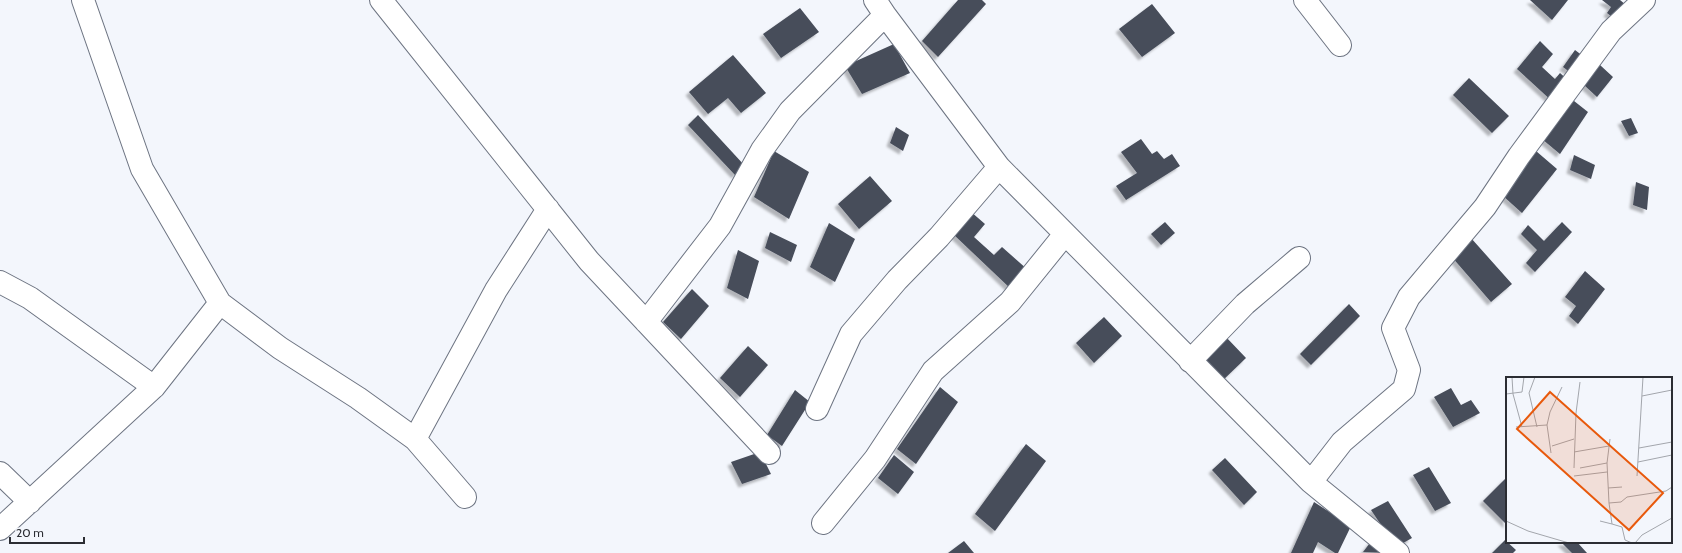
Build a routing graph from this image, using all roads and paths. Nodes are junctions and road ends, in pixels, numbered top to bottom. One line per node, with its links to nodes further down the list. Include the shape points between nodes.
1 (83, 0): 12 (street, via 142,169)
2 (381, 0): 8 (street)
3 (1304, 0): 6 (street)
4 (1644, 0): 20 (street, via 1611,31 1518,156 1485,207 1409,297 1393,328 1409,370 1404,389 1342,442)
5 (880, 8): 7 (street); 13 (street, via 790,111 762,150 720,226)
6 (1340, 45)
7 (999, 167): 9 (street); 16 (street, via 851,334)
8 (548, 209): 13 (street, via 589,261); 17 (street, via 496,290)
9 (1065, 234): 14 (street); 23 (street, via 1010,302 933,371 875,459)
10 (1299, 258): 14 (street, via 1245,304)
11 (0, 282): 15 (street, via 30,298)
12 (220, 303): 15 (street); 17 (street, via 280,348 358,398)
13 (646, 322): 18 (street)
14 (1190, 361): 20 (street)
15 (154, 387): 22 (street)
16 (817, 409)
17 (415, 439): 21 (street)
18 (769, 453)
19 (0, 474): 22 (street)
20 (1311, 482): 25 (street)
21 (465, 497)
22 (30, 502): 24 (street)
23 (823, 523)
24 (0, 529)
25 (1398, 553)

